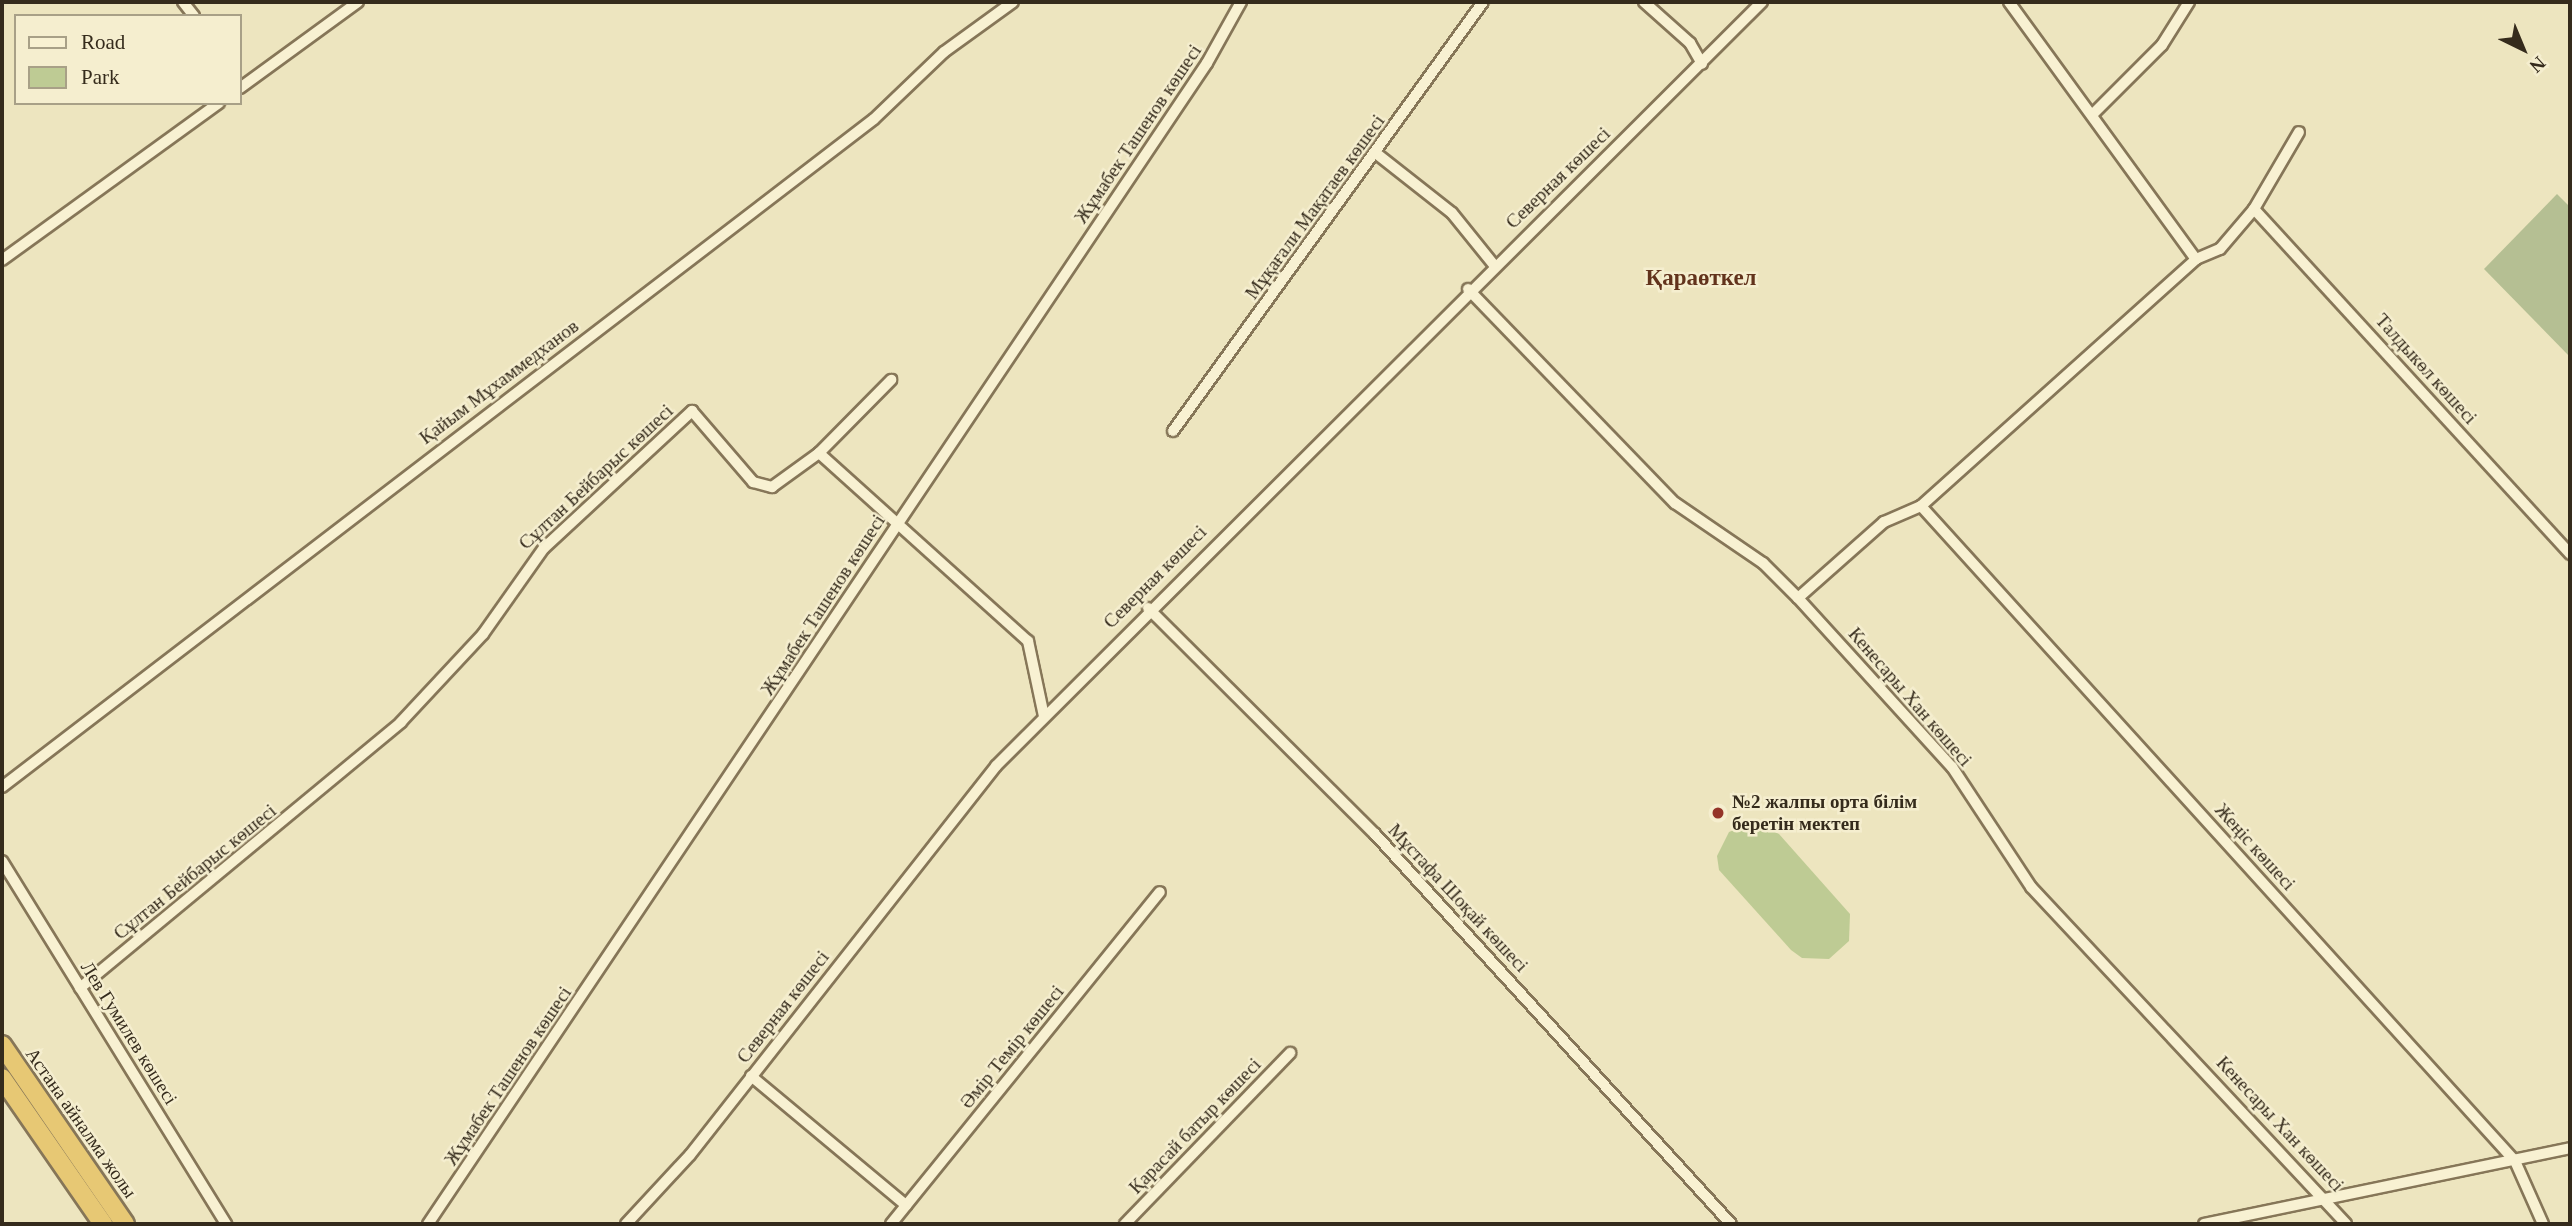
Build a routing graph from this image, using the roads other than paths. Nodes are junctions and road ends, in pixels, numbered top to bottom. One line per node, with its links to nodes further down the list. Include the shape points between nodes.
1 (358, 2): 10 (street)
2 (1013, 2): 29 (street, Қайым Мұхаммедханов, via 944,52 874,120)
3 (1241, 2): 24 (street, Жұмабек Ташенов көшесі, via 1192,86)
4 (1483, 2): 14 (street, Мұқағали Мақатаев көшесі)
5 (1644, 2): 9 (street, via 1690,43)
6 (1762, 2): 9 (street, Северная көшесі)
7 (2009, 2): 12 (street)
8 (2189, 2): 12 (street, via 2162,45)
9 (1702, 64): 18 (street, Северная көшесі)
10 (242, 82)
11 (216, 105): 17 (street)
12 (2094, 113): 16 (street)
13 (2299, 132): 15 (street)
14 (1377, 154): 18 (street, via 1443,205); 21 (street, Мұқағали Мақатаев көшесі)
15 (2254, 209): 16 (street, via 2220,249); 25 (street, Талдыкөл көшесі)
16 (2196, 259): 23 (street)
17 (2, 260)
18 (1494, 265): 19 (street, Северная көшесі)
19 (1468, 289): 26 (street, Кенесары Хан көшесі, via 1675,503 1763,564); 27 (street, Северная көшесі)
20 (891, 380): 22 (street)
21 (1173, 431)
22 (818, 453): 24 (street); 32 (street, Сұлтан Бейбарыс көшесі, via 789,480 772,487 753,482 692,411 521,572 483,634 401,722)
23 (1921, 506): 26 (street, via 1884,522); 38 (street, Жеңіс көшесі)
24 (895, 526): 28 (street, via 1028,641); 44 (street, Жұмабек Ташенов көшесі)
25 (2570, 554)
26 (1798, 598): 39 (street, Кенесары Хан көшесі, via 1951,767 2031,887)
27 (1148, 608): 28 (street, Северная көшесі); 48 (street, Мұстафа Шоқай көшесі, via 1375,834)
28 (1044, 716): 35 (street, Северная көшесі, via 996,766)
29 (2, 787)
30 (2, 861): 32 (street, Лев Гумилев көшесі)
31 (1160, 892): 40 (street, Әмір Темір көшесі)
32 (80, 988): 43 (street, Лев Гумилев көшесі)
33 (2, 1045): 42 (highway, Астана айналма жолы)
34 (1290, 1053): 47 (street, Қарасай батыр көшесі)
35 (751, 1076): 40 (street); 45 (street, Северная көшесі)
36 (2, 1078): 41 (highway, Астана айналма жолы)
37 (2570, 1148): 38 (street)
38 (2515, 1161): 39 (street); 51 (street, Жеңіс көшесі)
39 (2328, 1198): 49 (street); 50 (street, Кенесары Хан көшесі)
40 (906, 1205): 46 (street, Әмір Темір көшесі)
41 (103, 1224)
42 (125, 1224)
43 (226, 1224)
44 (428, 1224)
45 (626, 1224)
46 (891, 1224)
47 (1125, 1224)
48 (1731, 1224)
49 (2204, 1224)
50 (2346, 1224)
51 (2543, 1224)

